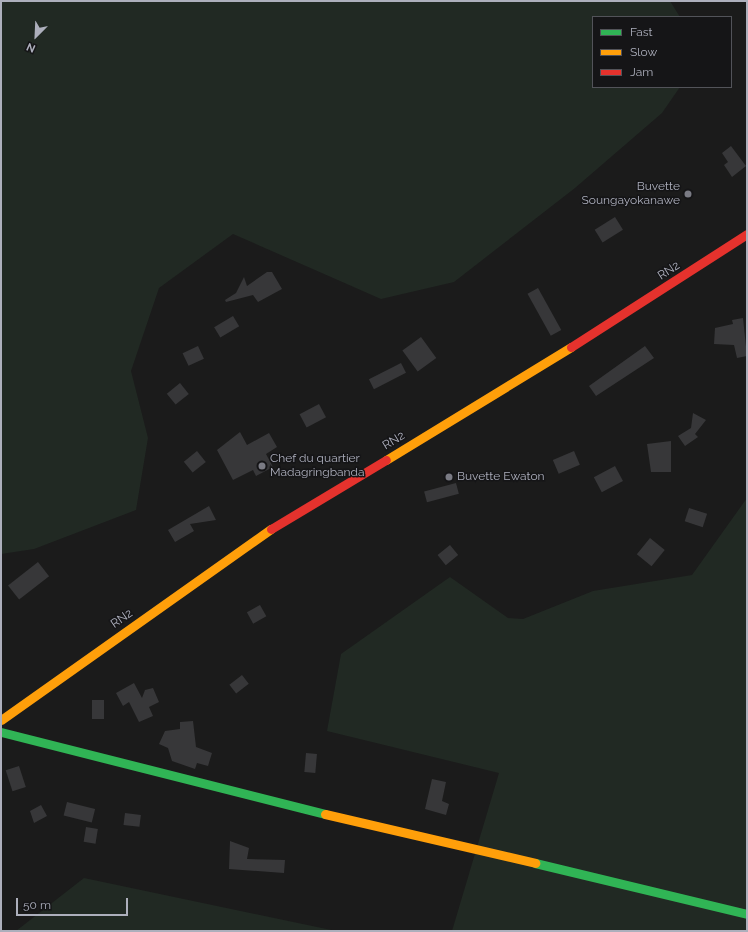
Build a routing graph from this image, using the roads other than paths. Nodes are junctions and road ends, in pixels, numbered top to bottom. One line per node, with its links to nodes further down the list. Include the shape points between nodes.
1 (747, 234): 2 (main road, RN2, via 561,354 258,537)
2 (1, 720)
3 (1, 732): 4 (main road, via 335,817 697,900)
4 (747, 914)

